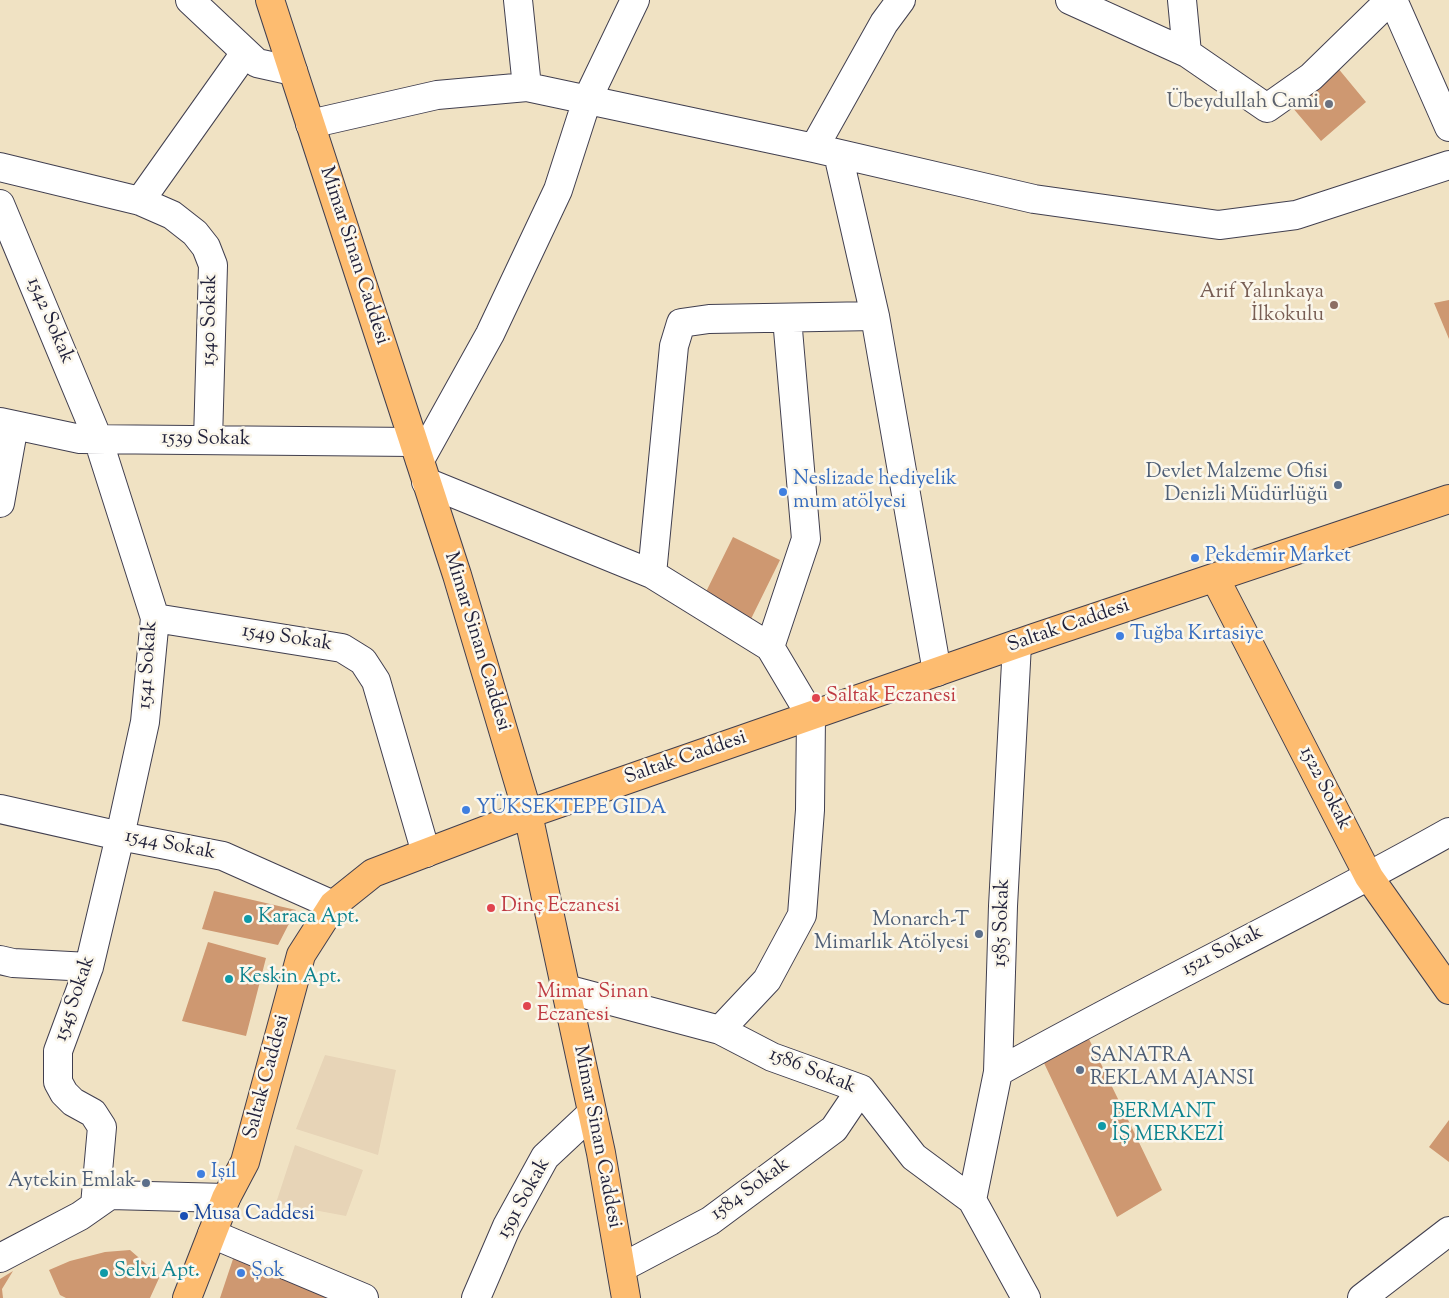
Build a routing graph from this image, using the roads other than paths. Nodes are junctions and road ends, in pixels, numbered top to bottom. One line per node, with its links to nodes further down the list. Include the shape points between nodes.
1 (190, 0): 9 (street)
2 (270, 0): 11 (main road, Mimar Sinan Caddesi)
3 (518, 0): 12 (street)
4 (635, 0): 13 (street)
5 (901, 0): 16 (street, via 884,23)
6 (1070, 0): 10 (street)
7 (1182, 0): 10 (street)
8 (1392, 0): 10 (street, via 1311,77 1266,108); 15 (street)
9 (245, 53): 11 (street, via 257,63); 19 (street)
10 (1187, 53)
11 (293, 71): 14 (main road, Mimar Sinan Caddesi)
12 (527, 87): 13 (street); 14 (street, via 438,96)
13 (586, 100): 16 (street); 26 (street, via 558,190 490,334)
14 (310, 124): 26 (main road, Mimar Sinan Caddesi)
15 (1449, 127)
16 (826, 151): 17 (street, via 1034,199 1219,226 1296,214); 21 (street)
17 (1449, 166)
18 (0, 167): 19 (street, 1540 Sokak)
19 (140, 202): 25 (street, 1540 Sokak, via 172,215 195,233 206,247 213,266)
20 (0, 204): 24 (street, 1542 Sokak)
21 (875, 316): 22 (street); 34 (street)
22 (787, 318): 29 (street, via 709,319 681,323 674,346); 33 (street, via 806,539)
23 (7, 423): 24 (street, 1539 Sokak, via 80,439); 28 (street)
24 (98, 439): 25 (street, 1539 Sokak); 31 (street, 1541 Sokak)
25 (208, 440): 26 (street, 1539 Sokak)
26 (420, 462): 29 (street); 37 (main road, Mimar Sinan Caddesi)
27 (1449, 499): 30 (main road, Saltak Caddesi)
28 (0, 503)
29 (652, 574): 33 (street)
30 (1215, 578): 32 (main road, Saltak Caddesi); 41 (main road, 1522 Sokak)
31 (155, 618): 39 (street, 1541 Sokak, via 145,722); 40 (street, 1549 Sokak, via 342,648 363,660 376,681)
32 (1017, 644): 34 (main road, Saltak Caddesi); 48 (street, 1585 Sokak)
33 (770, 647): 35 (street)
34 (937, 672): 35 (main road, Saltak Caddesi)
35 (810, 716): 37 (main road, Saltak Caddesi); 47 (street, via 810,810 802,915 767,980)
36 (0, 809): 39 (street, 1544 Sokak)
37 (528, 814): 40 (main road, Saltak Caddesi); 45 (main road, Mimar Sinan Caddesi)
38 (1449, 832): 41 (street, 1521 Sokak)
39 (120, 836): 42 (street, 1544 Sokak, via 223,856); 44 (street, 1545 Sokak)
40 (426, 853): 42 (main road, Saltak Caddesi, via 373,872)
41 (1369, 877): 46 (main road, 1522 Sokak); 48 (street, 1521 Sokak)
42 (333, 905): 51 (main road, Saltak Caddesi, via 301,955 244,1162)
43 (0, 960): 44 (street, via 13,964)
44 (89, 967): 53 (street, 1545 Sokak, via 58,1051 58,1082 73,1102 93,1113 102,1127)
45 (566, 989): 47 (street, 1586 Sokak); 50 (main road, Mimar Sinan Caddesi)
46 (1449, 990)
47 (720, 1030): 49 (street, 1586 Sokak, via 772,1057)
48 (998, 1072): 52 (street, 1585 Sokak)
49 (860, 1089): 52 (street, 1586 Sokak, via 914,1157); 57 (street, 1584 Sokak, via 834,1129 710,1220)
50 (592, 1113): 57 (main road, Mimar Sinan Caddesi); 60 (street, 1591 Sokak, via 545,1157 507,1226)
51 (226, 1198): 53 (street, via 110,1195); 55 (main road, Saltak Caddesi)
52 (972, 1200): 62 (street, 1586 Sokak)
53 (95, 1205): 56 (street)
54 (1449, 1232): 63 (street)
55 (212, 1234): 58 (main road, Saltak Caddesi); 59 (street)
56 (0, 1258)
57 (621, 1268): 61 (main road, Mimar Sinan Caddesi)
58 (187, 1298)
59 (364, 1298)
60 (476, 1298)
61 (626, 1298)
62 (1026, 1298)
63 (1362, 1298)

